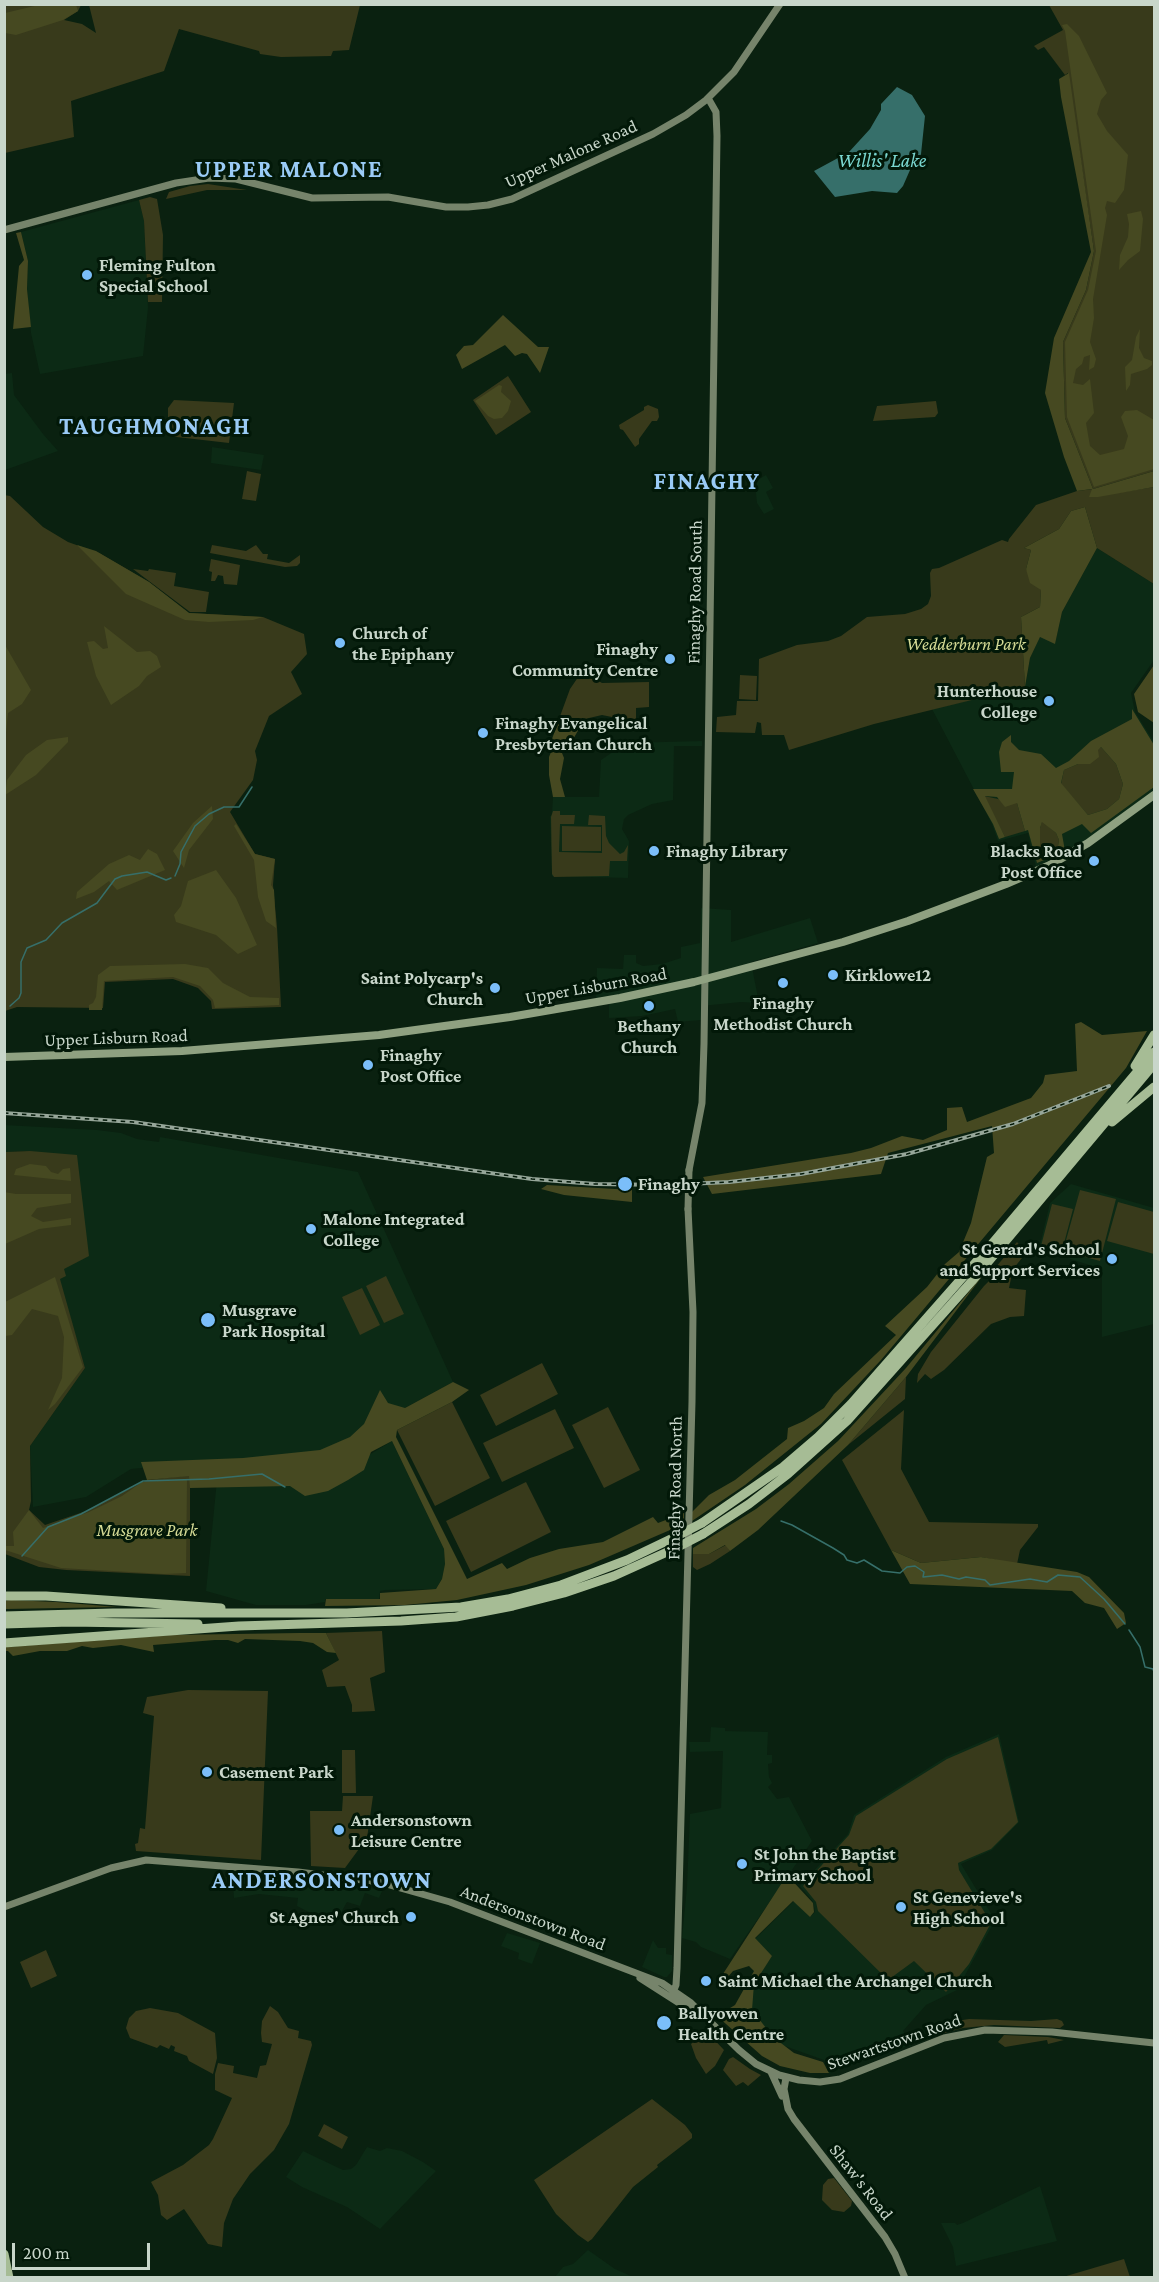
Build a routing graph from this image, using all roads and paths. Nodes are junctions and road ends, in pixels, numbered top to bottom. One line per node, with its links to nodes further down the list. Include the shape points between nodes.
1 (780, 4): 2 (street, Upper Malone Road, via 734,72)
2 (708, 98): 4 (street, Upper Malone Road, via 653,134 539,188 488,205 446,207 388,197 312,198 236,179); 7 (street, Finaghy Road South, via 716,112 717,130)
3 (208, 171): 4 (street)
4 (201, 180): 5 (street, Upper Malone Road, via 176,183)
5 (4, 230)
6 (1155, 795): 7 (main road, Upper Lisburn Road, via 1082,847 1006,884 843,942)
7 (705, 980): 10 (main road, Upper Lisburn Road, via 605,1001 370,1036 182,1051); 22 (street, Finaghy Road North, bridge, via 702,1103 689,1170 693,1340)
8 (1155, 1035): 14 (highway, via 1125,1080 1045,1173)
9 (1155, 1052): 14 (highway)
10 (4, 1057)
11 (1155, 1064): 13 (highway)
12 (1155, 1087): 13 (highway)
13 (1084, 1149): 19 (highway, bridge, via 847,1421 788,1474 703,1534 591,1584 485,1612 401,1621)
14 (991, 1245): 16 (highway, bridge, via 870,1384 818,1437 771,1477 648,1551 585,1577 484,1604 404,1612)
15 (4, 1596): 16 (highway, via 212,1607)
16 (254, 1613): 17 (highway)
17 (4, 1616)
18 (4, 1624): 19 (highway)
19 (239, 1626): 20 (highway)
20 (4, 1643)
21 (4, 1907): 23 (street, Andersonstown Road, via 133,1862 164,1860 298,1872 379,1882 433,1896)
22 (677, 1968): 24 (street, via 669,1979); 25 (street, Finaghy Road North)
23 (630, 1971): 24 (street, Andersonstown Road); 25 (street, Andersonstown Road)
24 (652, 1979): 25 (street, Andersonstown Road)
25 (673, 1993): 27 (street, Andersonstown Road, via 747,2058)
26 (1155, 2043): 29 (street, Stewartstown Road, via 1052,2032 985,2030 944,2038 840,2079)
27 (771, 2072): 28 (street, Andersonstown Road); 31 (street, Shaw's Road)
28 (786, 2078): 29 (street, Stewartstown Road); 30 (street, Shaw's Road)
29 (799, 2080): 30 (street)
30 (786, 2095): 31 (street, Shaw's Road)
31 (788, 2109): 34 (street, Shaw's Road, via 885,2237)
32 (4, 2254): 33 (highway)
33 (9, 2277)
34 (905, 2277)

